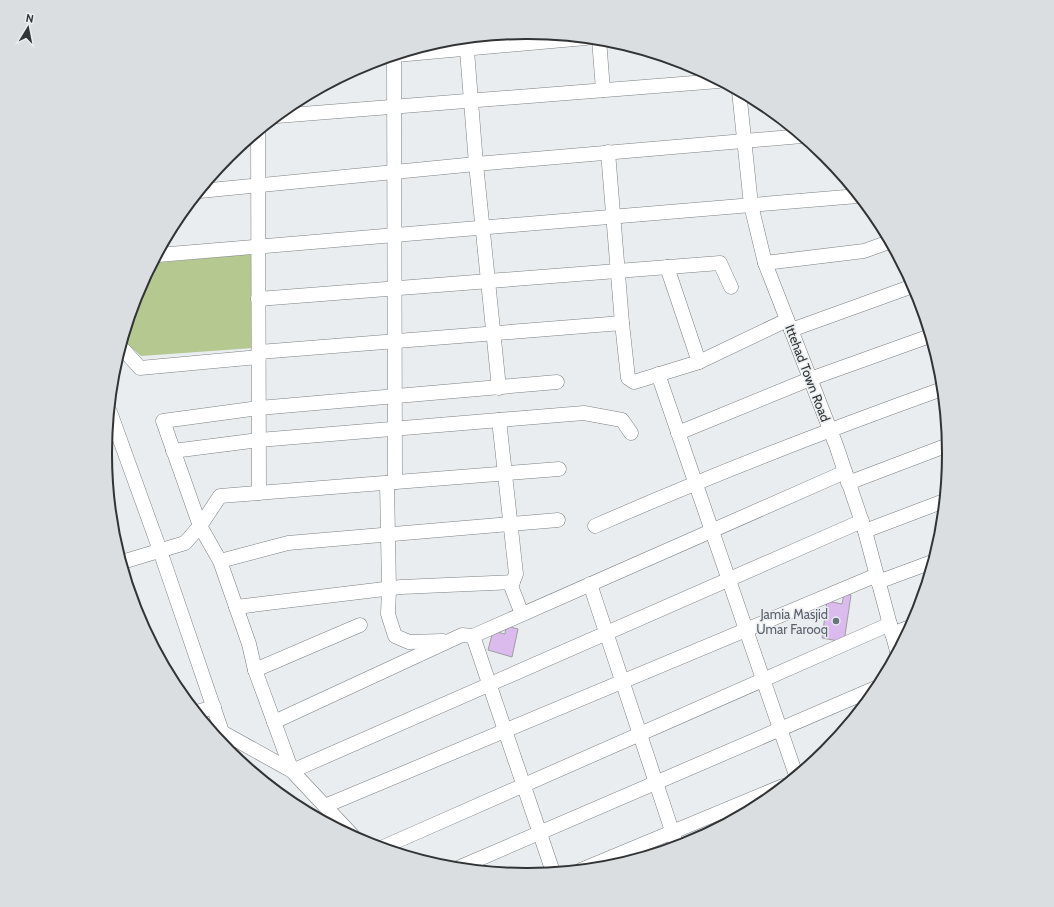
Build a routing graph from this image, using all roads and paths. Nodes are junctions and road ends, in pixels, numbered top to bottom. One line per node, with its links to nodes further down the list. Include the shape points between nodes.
1 (546, 40): 3 (street)
2 (467, 43): 9 (street)
3 (477, 43)
4 (600, 46): 7 (street)
5 (395, 61): 10 (street)
6 (709, 82): 7 (street)
7 (603, 90): 9 (street)
8 (740, 99): 14 (street, Ittehad Town Road)
9 (471, 100): 10 (street); 16 (street)
10 (394, 107): 11 (street); 17 (street)
11 (289, 115)
12 (793, 137): 14 (street)
13 (258, 139): 18 (street)
14 (746, 140): 15 (street); 21 (street, Ittehad Town Road)
15 (608, 152): 16 (street); 22 (street)
16 (476, 164): 17 (street); 23 (street)
17 (394, 172): 18 (street); 24 (street)
18 (257, 186): 19 (street); 26 (street)
19 (207, 190)
20 (852, 196): 21 (street)
21 (751, 205): 22 (street); 28 (street, Ittehad Town Road)
22 (613, 217): 23 (street); 30 (street)
23 (482, 227): 24 (street); 31 (street)
24 (394, 234): 26 (street); 33 (street)
25 (885, 244): 28 (street, via 864,251)
26 (258, 245): 27 (street); 35 (street)
27 (163, 254)
28 (765, 263): 37 (street, Ittehad Town Road)
29 (667, 267): 30 (street); 32 (street, via 720,263); 43 (street)
30 (618, 271): 31 (street); 36 (street)
31 (488, 281): 33 (street); 38 (street)
32 (731, 287)
33 (394, 288): 35 (street); 40 (street)
34 (907, 288): 37 (street)
35 (258, 299): 42 (street)
36 (622, 323): 38 (street); 44 (street, via 628,378 634,382)
37 (789, 325): 43 (street); 45 (street, Ittehad Town Road)
38 (493, 333): 40 (street); 47 (street)
39 (925, 338): 45 (street)
40 (394, 341): 42 (street); 49 (street)
41 (125, 352): 42 (street, via 140,368)
42 (259, 354): 50 (street)
43 (699, 362): 44 (street)
44 (658, 374): 55 (street)
45 (810, 380): 54 (street, Ittehad Town Road); 55 (street)
46 (557, 382): 47 (street)
47 (499, 388): 49 (street)
48 (937, 391): 54 (street)
49 (395, 397): 50 (street); 53 (street)
50 (259, 408): 57 (street); 59 (street, via 163,421)
51 (499, 420): 53 (street); 56 (street, via 584,413 622,420); 61 (street)
52 (113, 422): 74 (street)
53 (395, 429): 57 (street); 63 (street)
54 (830, 430): 62 (street, Ittehad Town Road); 64 (street)
55 (678, 433): 64 (street)
56 (631, 434)
57 (259, 440): 59 (street); 65 (street)
58 (942, 447): 62 (street)
59 (173, 451): 69 (street)
60 (559, 469): 61 (street)
61 (505, 473): 63 (street); 68 (street)
62 (846, 477): 71 (street, Ittehad Town Road); 72 (street)
63 (391, 482): 65 (street); 73 (street)
64 (695, 482): 70 (street); 72 (street)
65 (258, 493): 69 (street, via 220,496)
66 (939, 503): 71 (street)
67 (558, 520): 68 (street)
68 (511, 524): 73 (street); 80 (street, via 516,574)
69 (200, 526): 74 (street, via 185,543); 76 (street)
70 (595, 526)
71 (864, 526): 78 (street, Ittehad Town Road); 79 (street)
72 (712, 530): 79 (street); 81 (street)
73 (387, 535): 76 (street, via 288,543); 82 (street)
74 (160, 550): 75 (street); 98 (street)
75 (127, 560)
76 (220, 561): 83 (street)
77 (926, 564): 78 (street)
78 (878, 578): 87 (street); 88 (street, Ittehad Town Road)
79 (728, 579): 87 (street); 89 (street)
80 (513, 582): 82 (street); 84 (street, via 511,586)
81 (590, 584): 84 (street); 89 (street)
82 (389, 589): 83 (street); 91 (street, via 388,614 396,636 409,642)
83 (236, 607): 93 (street)
84 (522, 614): 90 (street)
85 (360, 625): 93 (street)
86 (903, 628): 88 (street)
87 (746, 629): 94 (street); 95 (street)
88 (891, 629): 92 (street, Ittehad Town Road); 94 (street)
89 (606, 633): 95 (street); 96 (street)
90 (473, 636): 91 (street, via 462,635); 96 (street)
91 (448, 641): 100 (street)
92 (895, 644)
93 (255, 670): 100 (street)
94 (763, 680): 101 (street); 104 (street)
95 (622, 681): 103 (street); 104 (street)
96 (490, 684): 103 (street); 107 (street)
97 (865, 693): 101 (street)
98 (214, 707): 99 (street); 102 (street)
99 (202, 711)
100 (274, 722): 107 (street)
101 (781, 729): 106 (street); 108 (street)
102 (219, 731)
103 (505, 731): 109 (street); 111 (street)
104 (640, 734): 108 (street); 109 (street)
105 (222, 735): 107 (street)
106 (794, 770)
107 (292, 771): 111 (street)
108 (656, 783): 113 (street); 114 (street)
109 (524, 785): 114 (street); 116 (street)
110 (761, 795): 113 (street)
111 (325, 806): 112 (street)
112 (341, 824)
113 (672, 832): 115 (street); 117 (street)
114 (540, 833): 118 (street); 119 (street)
115 (675, 840)
116 (389, 844)
117 (603, 861)
118 (469, 863)
119 (551, 867)

